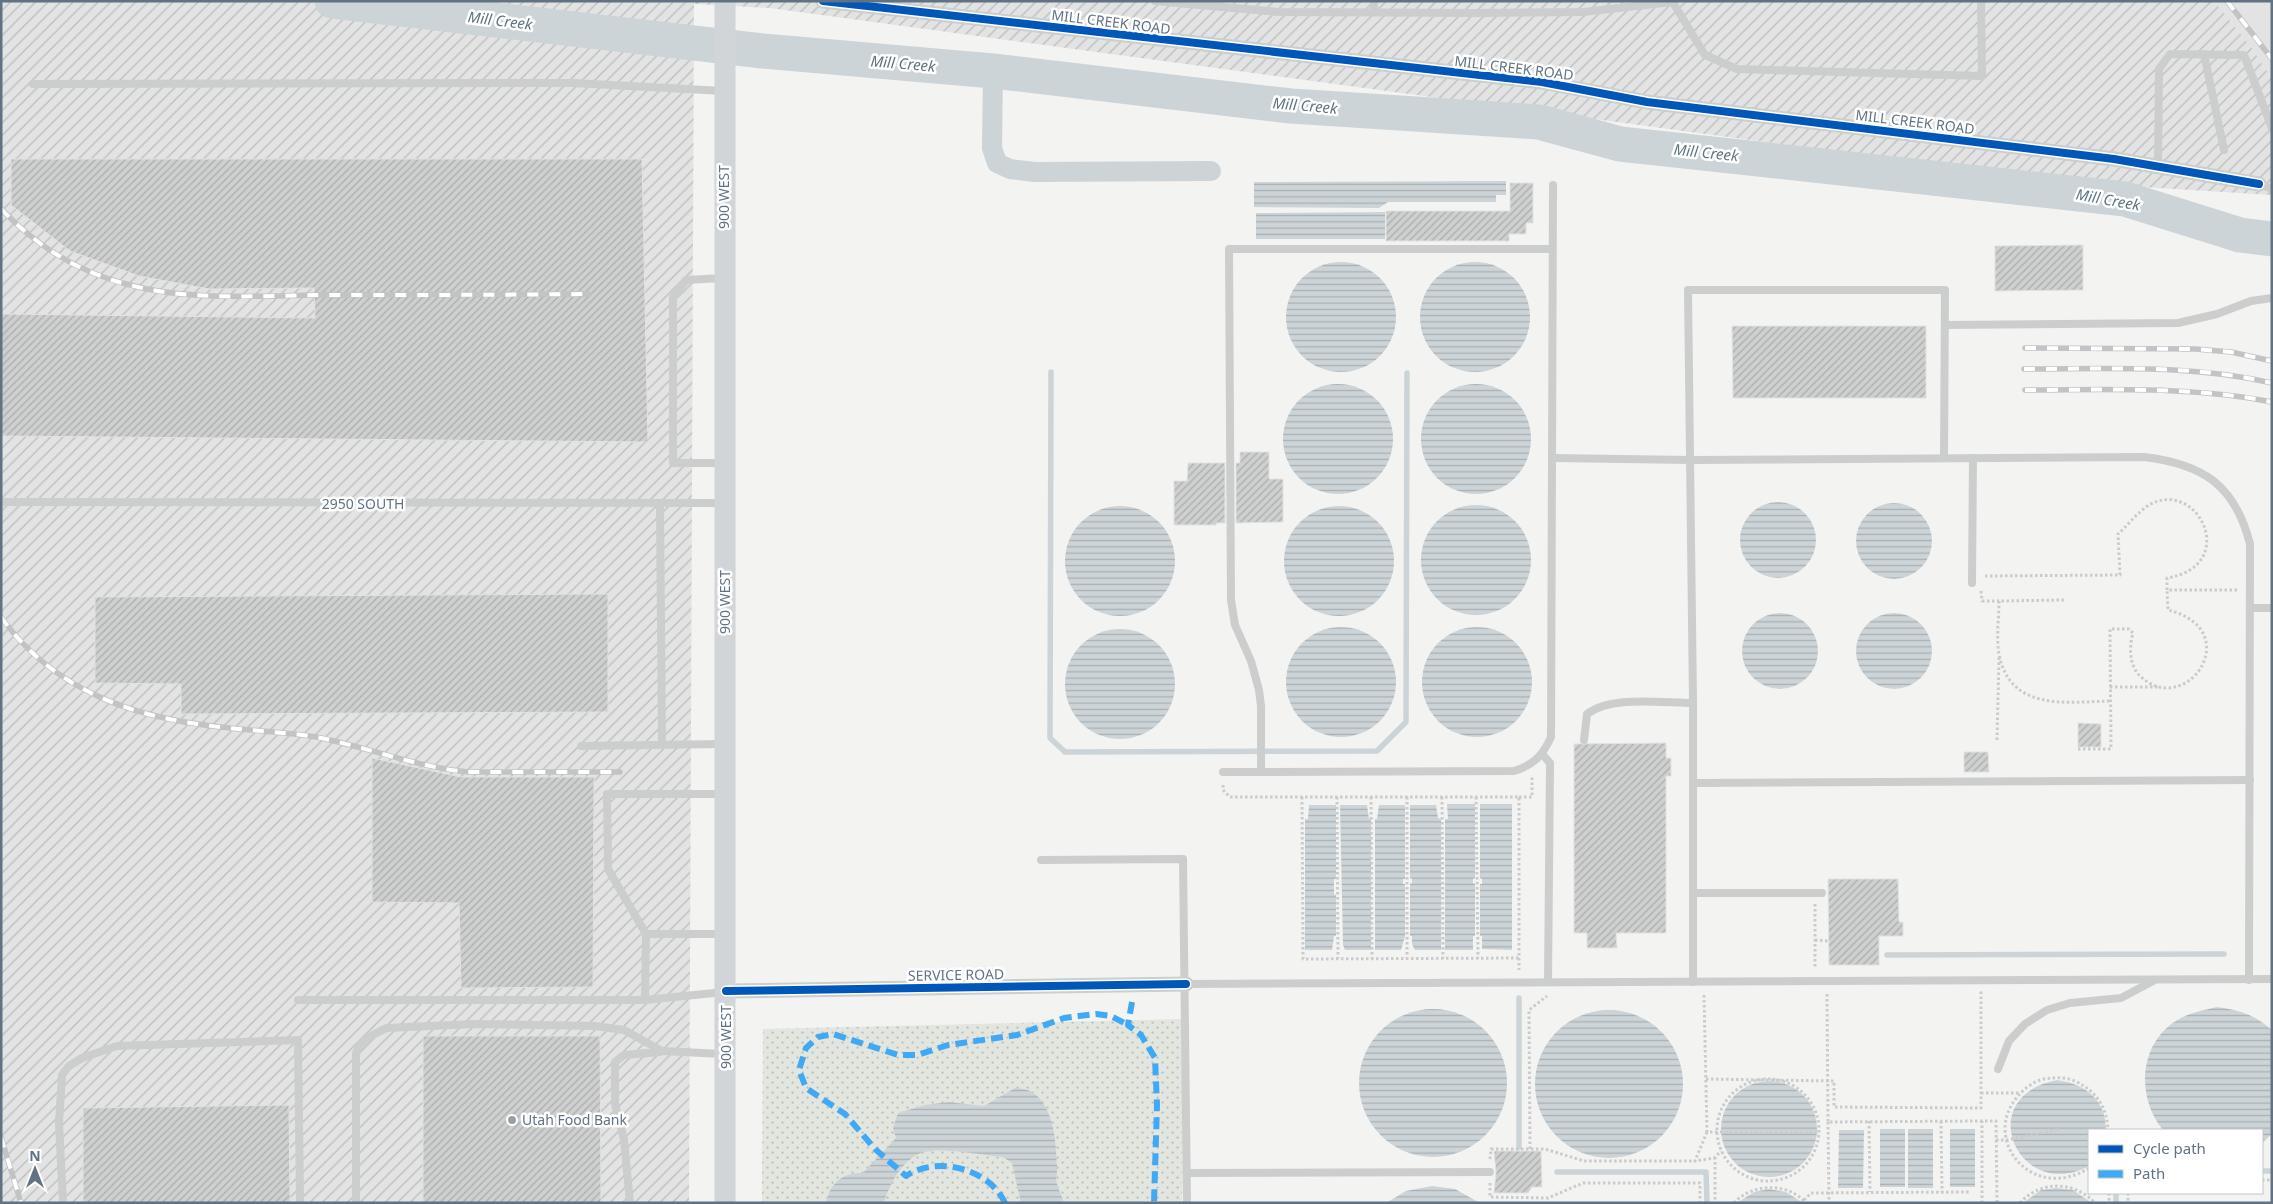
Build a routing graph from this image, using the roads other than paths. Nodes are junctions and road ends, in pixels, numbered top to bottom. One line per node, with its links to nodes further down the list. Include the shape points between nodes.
1 (725, 1): 10 (main road, 900 WEST)
2 (823, 1): 13 (street, MILL CREEK ROAD, via 1542,82 1647,102)
3 (1154, 1): 7 (lane, via 1279,12)
4 (1374, 1): 7 (lane)
5 (1981, 1): 6 (lane, via 1982,76 1737,69 1706,55)
6 (1672, 2): 7 (lane, via 1583,12)
7 (1374, 12)
8 (2204, 54): 11 (lane, via 2244,55); 12 (lane); 13 (lane, via 2170,54 2159,69)
9 (33, 84): 10 (lane, via 573,83)
10 (724, 91): 17 (main road, 900 WEST)
11 (2272, 128)
12 (2224, 150)
13 (2158, 166): 15 (street, MILL CREEK ROAD)
14 (1552, 185): 16 (lane)
15 (2265, 187)
16 (1552, 249): 20 (lane); 38 (lane, via 1230,249 1231,600 1237,631 1256,674 1261,706)
17 (724, 278): 24 (main road, 900 WEST); 24 (lane, via 686,280 673,297 673,463)
18 (2272, 298): 19 (lane, via 2171,324)
19 (1945, 325): 21 (lane); 23 (lane, via 1945,290 1688,290)
20 (1552, 458): 23 (lane); 36 (lane, via 1551,737)
21 (1944, 458): 22 (lane); 23 (lane)
22 (1972, 458): 28 (lane); 29 (lane, via 2144,457 2168,460 2203,472 2218,484 2240,513 2250,544)
23 (1691, 460): 31 (lane)
24 (724, 463): 26 (main road, 900 WEST)
25 (1, 502): 27 (lane, 2950 SOUTH)
26 (725, 503): 27 (lane, 2950 SOUTH); 33 (main road, 900 WEST)
27 (660, 504): 34 (lane)
28 (1975, 578)
29 (2250, 608): 30 (lane); 39 (lane)
30 (2272, 608)
31 (1693, 703): 32 (lane, via 1611,703 1596,708 1587,714); 40 (lane)
32 (1584, 740)
33 (725, 744): 34 (lane); 41 (main road, 900 WEST)
34 (662, 745): 35 (lane)
35 (581, 746)
36 (1542, 754): 38 (lane, via 1532,764 1514,771); 50 (lane, via 1550,763)
37 (1223, 772): 38 (lane)
38 (1261, 772)
39 (2250, 780): 40 (lane); 49 (lane)
40 (1693, 783): 43 (lane)
41 (726, 794): 45 (lane, via 607,794 608,869); 46 (main road, 900 WEST)
42 (1040, 860): 52 (lane, via 1183,859)
43 (1693, 893): 44 (lane); 51 (lane)
44 (1818, 893)
45 (646, 934): 46 (lane); 55 (lane)
46 (726, 934): 53 (main road, 900 WEST)
47 (2272, 979): 49 (lane)
48 (2154, 980): 49 (lane); 51 (lane); 58 (lane, via 2121,998 2070,1003 2047,1010 2025,1024 2009,1042)
49 (2249, 980)
50 (1548, 982): 51 (lane); 52 (lane)
51 (1693, 982)
52 (1186, 984): 53 (street, SERVICE ROAD); 60 (lane)
53 (726, 991): 55 (lane); 57 (main road, 900 WEST)
54 (298, 1000): 55 (lane)
55 (644, 1000)
56 (662, 1052): 57 (lane); 63 (lane, via 624,1030 595,1026 408,1026 386,1028 373,1034 358,1047 356,1054); 64 (lane, via 624,1055 615,1062 615,1104 624,1144)
57 (726, 1054): 65 (main road, 900 WEST)
58 (1998, 1069)
59 (1490, 1172): 60 (lane)
60 (1187, 1173): 66 (lane)
61 (62, 1203): 62 (lane, via 59,1122 62,1075 69,1066 117,1046 298,1040)
62 (300, 1203)
63 (356, 1203)
64 (630, 1203)
65 (725, 1203)
66 (1187, 1203)

